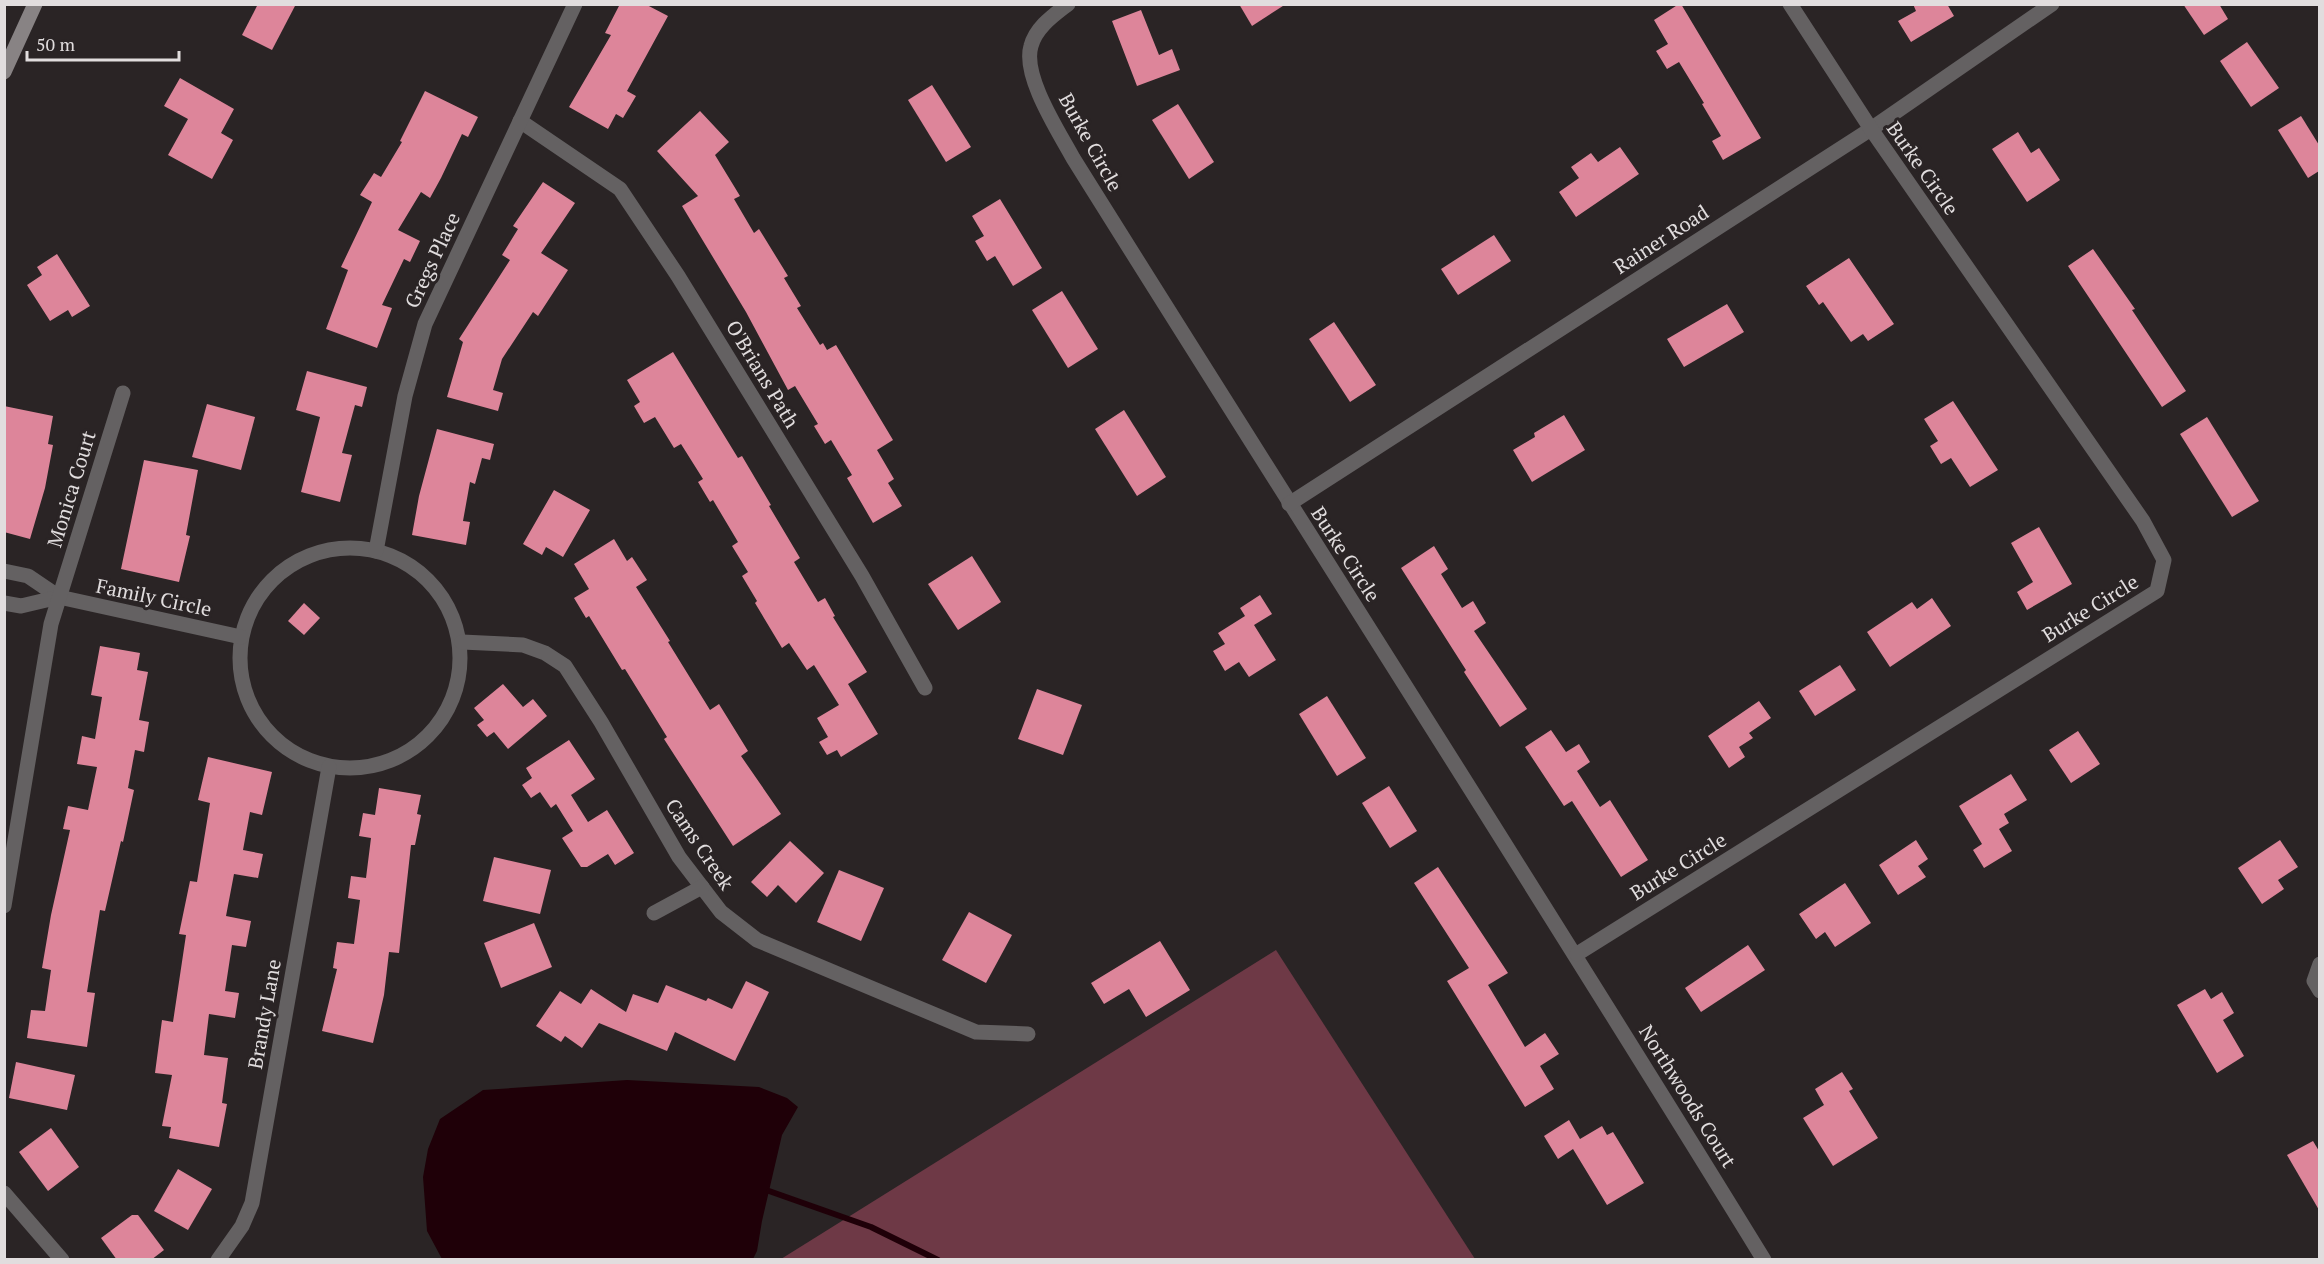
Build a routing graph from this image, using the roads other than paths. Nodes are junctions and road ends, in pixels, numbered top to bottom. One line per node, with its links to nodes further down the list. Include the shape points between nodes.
1 (35, 4): 6 (main road)
2 (575, 4): 7 (street, Gregs Place)
3 (1068, 4): 10 (street, Burke Circle, via 1047,19 1031,46 1030,71 1073,158)
4 (1790, 4): 8 (street, Burke Circle)
5 (2052, 4): 8 (street, Rainer Road)
6 (4, 72)
7 (520, 121): 11 (street, Gregs Place, via 425,324 405,396); 17 (street, O'Brians Path, via 620,189 678,276 862,576)
8 (1870, 129): 10 (street, Rainer Road); 22 (street, Burke Circle, via 2143,521 2164,560 2157,591)
9 (123, 393): 13 (street, Monica Court)
10 (1289, 504): 22 (street, Burke Circle)
11 (376, 550): 15 (street, via 362,546 323,549 279,572 258,595); 16 (street, via 404,559 445,598)
12 (4, 571): 13 (street, Family Circle, via 28,576)
13 (59, 597): 14 (street, Family Circle, via 21,606); 15 (street, Family Circle); 20 (street, Monica Court, via 51,624)
14 (4, 603)
15 (241, 637): 18 (street, via 240,673 248,702 260,723 294,754)
16 (462, 642): 18 (street, via 459,683 427,738 393,760 363,768); 19 (street, Cams Creek, via 523,645 565,666)
17 (925, 688)
18 (329, 766): 28 (street, Brandy Lane, via 252,1203 242,1226)
19 (702, 887): 21 (street); 25 (street, Cams Creek, via 721,912 757,940 976,1032)
20 (4, 906)
21 (654, 913)
22 (1576, 954): 29 (street, Northwoods Court)
23 (2319, 964): 24 (street, via 2314,981)
24 (2319, 991)
25 (1028, 1034)
26 (4, 1193): 27 (street)
27 (62, 1260)
28 (218, 1260)
29 (1764, 1260)

